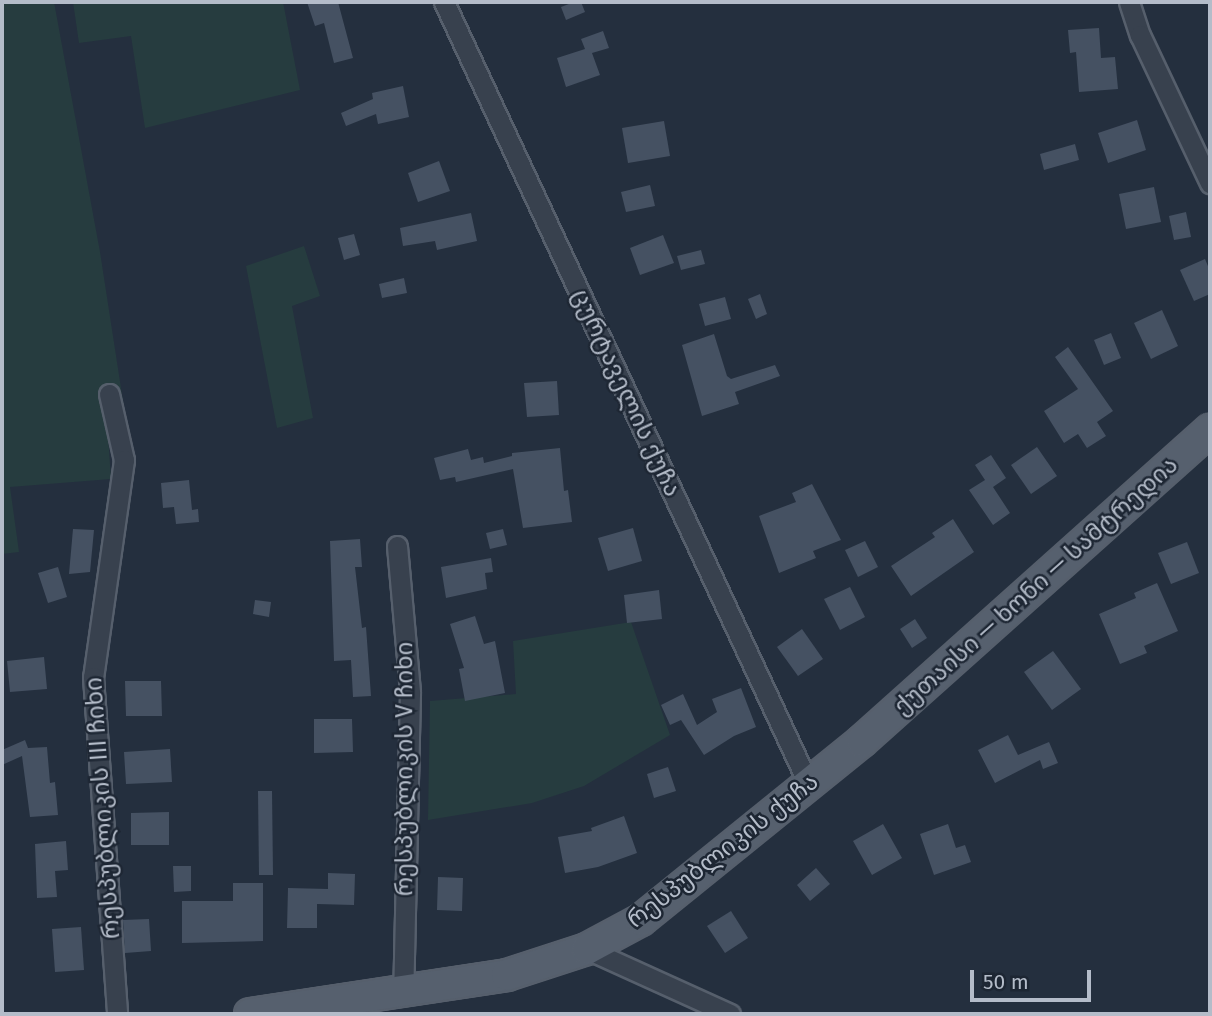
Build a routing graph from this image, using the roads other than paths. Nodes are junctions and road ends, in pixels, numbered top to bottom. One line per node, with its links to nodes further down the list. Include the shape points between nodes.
1 (444, 2): 8 (street, ცურტაველის ქუჩა)
2 (1129, 2): 3 (street)
3 (1210, 183)
4 (109, 394): 11 (street, რესპუბლიკის III ჩიხი, via 124,460 93,677)
5 (1210, 430): 7 (main road, ქუთაისი — ხონი — სამტრედია)
6 (397, 546): 10 (street, რესპუბლიკის V ჩიხი, via 410,693)
7 (862, 741): 8 (main road, რესპუბლიკის ქუჩა)
8 (809, 785): 9 (main road, რესპუბლიკის ქუჩა, via 641,920)
9 (587, 949): 10 (main road, რესპუბლიკის ქუჩა, via 507,975); 13 (street)
10 (403, 992): 12 (main road, რესპუბლიკის ქუჩა)
11 (117, 1014)
12 (250, 1014)
13 (730, 1014)

